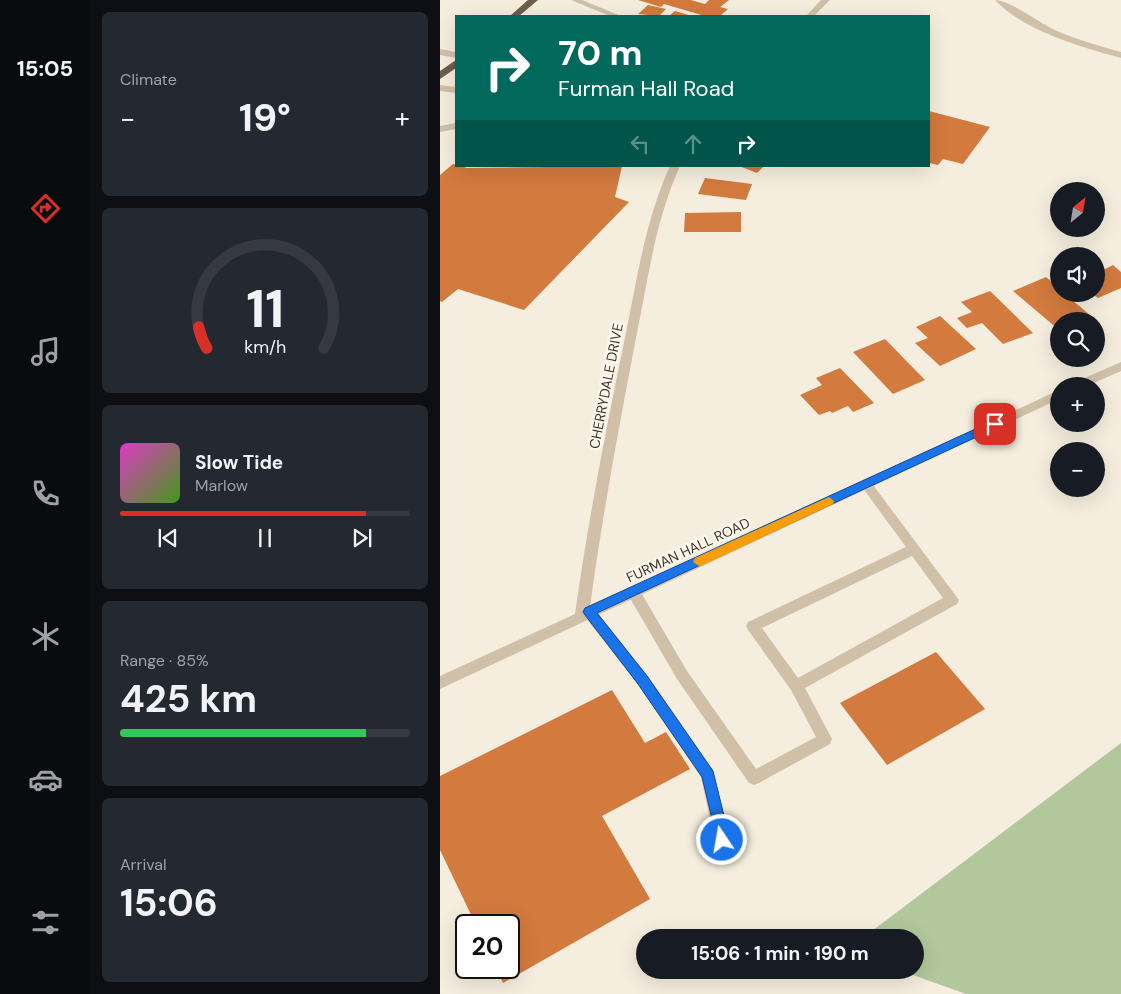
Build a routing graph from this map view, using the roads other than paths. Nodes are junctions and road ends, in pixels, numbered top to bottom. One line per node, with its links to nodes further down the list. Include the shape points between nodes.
1 (534, 0): 5 (highway)
2 (576, 0): 6 (street)
3 (826, 0): 7 (street)
4 (999, 0): 10 (street, via 1024,19 1056,36)
5 (515, 15)
6 (615, 15)
7 (811, 15)
8 (440, 52): 9 (street)
9 (455, 55)
10 (1121, 55)
11 (455, 64): 12 (highway)
12 (440, 76)
13 (440, 88): 14 (street)
14 (455, 90)
15 (455, 126): 16 (street)
16 (441, 128)
17 (675, 167): 24 (street, CHERRYDALE DRIVE, via 661,200 646,260 592,533)
18 (1121, 366): 19 (street)
19 (1097, 377)
20 (1050, 398): 21 (street, FURMAN HALL ROAD)
21 (866, 484): 22 (street); 23 (street, FURMAN HALL ROAD)
22 (914, 549): 26 (street, via 952,600); 26 (street, via 753,626)
23 (634, 592): 24 (street, FURMAN HALL ROAD); 26 (street, via 682,675 754,778 825,738)
24 (585, 614): 25 (street, FURMAN HALL ROAD); 27 (street, via 643,680 708,775)
25 (440, 683)
26 (796, 686)
27 (726, 856)

